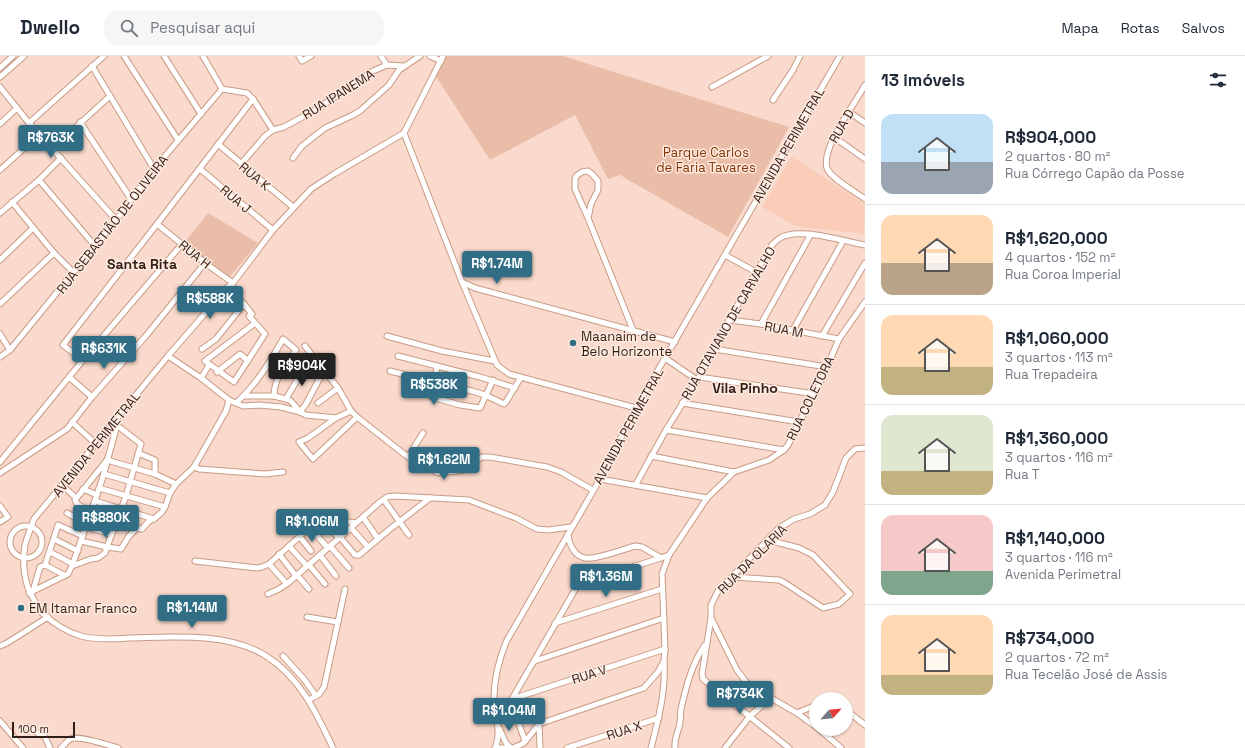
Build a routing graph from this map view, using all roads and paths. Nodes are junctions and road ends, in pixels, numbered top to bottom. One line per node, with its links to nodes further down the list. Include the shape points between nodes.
1 (13, 56): 19 (street)
2 (24, 56): 20 (street)
3 (104, 56): 16 (street)
4 (124, 56): 39 (street)
5 (164, 56): 30 (street)
6 (203, 56): 24 (street)
7 (299, 56): 8 (street, via 302,62)
8 (312, 56)
9 (381, 56): 17 (street)
10 (420, 56): 18 (street)
11 (430, 56): 15 (street)
12 (768, 56): 23 (street)
13 (800, 56): 27 (street)
14 (840, 56): 66 (street, AVENIDA PERIMETRAL)
15 (442, 58): 36 (street)
16 (92, 66): 25 (street); 32 (street)
17 (387, 66): 18 (street, RUA IPANEMA); 35 (street, RUA IPANEMA, via 373,70 317,108)
18 (404, 66): 43 (street, via 389,85 360,111 325,128 302,146)
19 (0, 68)
20 (0, 77)
21 (865, 86): 29 (street, RUA D)
22 (0, 87): 28 (street)
23 (712, 87)
24 (222, 88): 26 (street, via 247,93); 30 (street, RUA SEBASTIÃO DE OLIVEIRA)
25 (110, 96): 31 (street); 47 (street)
26 (253, 99): 35 (street); 40 (street)
27 (773, 100)
28 (17, 108): 32 (street); 34 (street)
29 (849, 112): 33 (street); 38 (street, RUA D)
30 (201, 114): 39 (street, RUA SEBASTIÃO DE OLIVEIRA)
31 (80, 122): 41 (street); 50 (street)
32 (29, 123): 37 (street)
33 (865, 123)
34 (0, 124)
35 (274, 130): 45 (street, RUA IPANEMA, via 265,136)
36 (404, 133): 53 (street, AVENIDA PERIMETRAL, via 311,189); 72 (street)
37 (40, 134): 41 (street); 48 (street)
38 (834, 137): 44 (street); 51 (street, RUA D, via 828,151 827,168 834,177)
39 (178, 140): 47 (street, RUA SEBASTIÃO DE OLIVEIRA)
40 (218, 144): 45 (street, RUA K); 46 (street)
41 (53, 148): 42 (street)
42 (61, 158): 49 (street); 56 (street)
43 (294, 158)
44 (865, 159)
45 (241, 164): 53 (street, RUA K)
46 (200, 168): 57 (street); 59 (street, RUA J)
47 (154, 169): 50 (street, RUA SEBASTIÃO DE OLIVEIRA)
48 (0, 170)
49 (39, 180): 52 (street); 64 (street)
50 (131, 199): 56 (street, RUA SEBASTIÃO DE OLIVEIRA)
51 (865, 199)
52 (12, 202): 54 (street); 58 (street)
53 (293, 207): 59 (street, AVENIDA PERIMETRAL)
54 (0, 213)
55 (588, 218): 55 (street, via 575,189 576,176 582,172 592,174 598,181 598,190); 81 (street)
56 (116, 220): 64 (street, RUA SEBASTIÃO DE OLIVEIRA)
57 (157, 224): 62 (street, RUA H); 96 (street, via 62,344)
58 (34, 228): 65 (street); 67 (street)
59 (273, 230): 73 (street, AVENIDA PERIMETRAL)
60 (812, 234): 61 (street, RUA OTAVIANO DE CARVALHO); 71 (street, RUA OTAVIANO DE CARVALHO, via 786,235 779,239 772,245); 80 (street)
61 (844, 241): 63 (street, RUA OTAVIANO DE CARVALHO); 82 (street)
62 (182, 244): 68 (street, RUA H); 96 (street)
63 (865, 245)
64 (95, 246): 70 (street, RUA SEBASTIÃO DE OLIVEIRA)
65 (54, 253): 70 (street); 76 (street)
66 (725, 254): 71 (street); 87 (street, AVENIDA PERIMETRAL)
67 (0, 260)
68 (205, 263): 73 (street, RUA H); 118 (street)
69 (865, 263): 85 (street)
70 (73, 272): 91 (street, RUA SEBASTIÃO DE OLIVEIRA)
71 (756, 272): 78 (street, RUA OTAVIANO DE CARVALHO)
72 (462, 282): 81 (street, via 475,288); 98 (street)
73 (232, 283): 74 (street, AVENIDA PERIMETRAL)
74 (227, 288): 77 (street); 92 (street, AVENIDA PERIMETRAL)
75 (865, 302): 86 (street, RUA COLETORA)
76 (0, 304)
77 (244, 304): 79 (street, via 252,314 249,316); 89 (street, via 216,339)
78 (729, 320): 80 (street, RUA M); 90 (street, RUA OTAVIANO DE CARVALHO)
79 (256, 323): 97 (street, via 265,334); 99 (street, via 205,361)
80 (761, 324): 82 (street, RUA M)
81 (633, 330): 87 (street)
82 (793, 330): 85 (street, RUA M)
83 (0, 334): 91 (street)
84 (387, 336): 98 (street, via 442,351)
85 (822, 336): 86 (street, RUA M)
86 (840, 338): 101 (street, RUA COLETORA)
87 (675, 342): 95 (street, AVENIDA PERIMETRAL)
88 (305, 346): 103 (street)
89 (202, 349)
90 (714, 349): 101 (street); 109 (street, RUA OTAVIANO DE CARVALHO)
91 (10, 350): 94 (street, RUA SEBASTIÃO DE OLIVEIRA)
92 (168, 356): 108 (street); 131 (street, AVENIDA PERIMETRAL)
93 (398, 356): 100 (street)
94 (0, 357)
95 (665, 358): 109 (street); 124 (street, AVENIDA PERIMETRAL)
96 (83, 360): 106 (street)
97 (248, 361): 105 (street, via 240,354); 105 (street, via 234,382)
98 (496, 361): 107 (street, via 497,365 509,374)
99 (209, 365): 105 (street); 108 (street)
100 (437, 366): 110 (street); 111 (street)
101 (826, 367): 114 (street, RUA COLETORA)
102 (304, 368): 119 (street)
103 (324, 370): 112 (street); 126 (street)
104 (390, 371): 111 (street)
105 (217, 372)
106 (69, 377): 118 (street); 141 (street)
107 (521, 377): 113 (street); 124 (street)
108 (201, 378): 120 (street)
109 (698, 378): 114 (street); 123 (street, RUA OTAVIANO DE CARVALHO)
110 (493, 380): 113 (street); 115 (street)
111 (434, 382): 115 (street); 115 (street, via 431,395 433,397 460,405 480,408)
112 (338, 388): 122 (street); 125 (street)
113 (515, 388): 115 (street, via 504,404)
114 (815, 394): 130 (street, RUA COLETORA)
115 (485, 395)
116 (244, 396): 117 (street); 117 (street, via 283,339 296,350 277,381); 121 (street)
117 (274, 396): 119 (street)
118 (92, 397): 129 (street)
119 (286, 399): 126 (street)
120 (229, 400): 121 (street); 142 (street, via 226,411)
121 (236, 403): 126 (street, via 243,406 281,407)
122 (318, 403)
123 (682, 403): 130 (street); 132 (street, RUA OTAVIANO DE CARVALHO)
124 (636, 408): 149 (street, AVENIDA PERIMETRAL)
125 (351, 411): 127 (street); 128 (street)
126 (300, 412): 128 (street)
127 (357, 417): 128 (street, via 313,459 299,442); 139 (street)
128 (336, 418)
129 (72, 422): 134 (street); 146 (street, via 67,429)
130 (799, 422): 136 (street, RUA COLETORA)
131 (115, 424): 134 (street, AVENIDA PERIMETRAL); 137 (street, via 141,444); 140 (street)
132 (666, 430): 136 (street); 138 (street, RUA OTAVIANO DE CARVALHO)
133 (423, 433): 139 (street)
134 (96, 444): 153 (street, AVENIDA PERIMETRAL)
135 (865, 448): 191 (street, RUA DA OLARIA, via 855,449 846,458 825,505 784,525)
136 (784, 450): 145 (street, RUA COLETORA, via 769,460)
137 (138, 453): 143 (street); 148 (street, via 155,460)
138 (651, 456): 145 (street); 152 (street, RUA OTAVIANO DE CARVALHO)
139 (408, 457): 156 (street, via 438,473 464,470 482,457 547,467)
140 (107, 460): 143 (street); 147 (street); 155 (street)
141 (0, 462)
142 (194, 467): 144 (street, via 265,474); 151 (street)
143 (134, 468): 148 (street); 150 (street)
144 (284, 472)
145 (734, 472): 161 (street, RUA COLETORA)
146 (0, 473)
147 (104, 474): 150 (street); 154 (street)
148 (155, 474): 151 (street)
149 (600, 479): 152 (street); 156 (street, AVENIDA PERIMETRAL)
150 (130, 482): 157 (street); 159 (street)
151 (176, 484): 157 (street)
152 (636, 484): 161 (street)
153 (62, 485): 162 (street); 178 (street, AVENIDA PERIMETRAL, via 34,519)
154 (99, 488): 158 (street); 159 (street)
155 (83, 489): 158 (street); 162 (street)
156 (593, 490): 179 (street, AVENIDA PERIMETRAL)
157 (170, 493): 166 (street)
158 (97, 495): 164 (street)
159 (126, 496): 166 (street); 167 (street)
160 (430, 498): 163 (street, via 395,496); 174 (street); 179 (street, via 469,500 537,529)
161 (707, 498): 201 (street, RUA COLETORA)
162 (75, 499): 169 (street, via 77,504)
163 (384, 500): 170 (street); 174 (street)
164 (95, 501): 167 (street); 169 (street)
165 (0, 506): 175 (street, via 8,517)
166 (165, 507): 171 (street)
167 (120, 509): 171 (street); 173 (street)
168 (67, 513): 177 (street)
169 (91, 513): 173 (street); 177 (street)
170 (363, 518): 176 (street); 190 (street)
171 (154, 519): 180 (street, via 142,529)
172 (321, 519): 176 (street); 181 (street); 187 (street)
173 (116, 521): 180 (street); 184 (street)
174 (400, 521): 185 (street); 190 (street)
175 (0, 522)
176 (356, 523): 182 (street)
177 (86, 526): 184 (street); 189 (street)
178 (31, 527): 202 (street, AVENIDA PERIMETRAL); 202 (street, via 40,535 41,546 35,555); 202 (street, via 18,528 10,540 10,546 15,554)
179 (572, 527): 183 (street, AVENIDA PERIMETRAL)
180 (137, 528): 193 (street, via 121,549)
181 (310, 528): 186 (street); 194 (street)
182 (351, 528): 187 (street); 195 (street)
183 (568, 533): 203 (street, via 574,551 584,558 593,558 635,546 642,547); 244 (street, AVENIDA PERIMETRAL, via 517,621 498,662 494,698)
184 (111, 534): 193 (street)
185 (409, 535)
186 (300, 536): 192 (street); 197 (street)
187 (339, 538): 194 (street); 195 (street, via 356,555)
188 (54, 539): 189 (street, via 58,525); 196 (street); 198 (street)
189 (82, 539): 193 (street); 196 (street)
190 (378, 539): 195 (street)
191 (768, 540): 213 (street, RUA DA OLARIA); 213 (street, via 799,548 813,555 850,594 839,604 823,608 779,580)
192 (289, 546): 199 (street); 208 (street)
193 (107, 547): 207 (street, via 106,553 98,558)
194 (329, 547): 200 (street); 209 (street)
195 (368, 547)
196 (78, 551): 207 (street)
197 (311, 551)
198 (50, 552): 206 (street); 207 (street)
199 (279, 554): 205 (street); 211 (street)
200 (320, 555): 208 (street); 212 (street)
201 (669, 555): 203 (street); 216 (street, RUA COLETORA, via 662,574)
202 (24, 558): 219 (street, AVENIDA PERIMETRAL, via 24,572)
203 (661, 558): 226 (street, via 581,584)
204 (195, 561): 205 (street, via 257,568)
205 (269, 564): 214 (street)
206 (45, 565): 210 (street); 219 (street, via 40,567)
207 (73, 565): 210 (street, via 68,574)
208 (308, 566): 211 (street); 215 (street)
209 (349, 568)
210 (64, 575): 219 (street)
211 (297, 575): 214 (street); 217 (street)
212 (336, 576)
213 (733, 576): 224 (street, RUA DA OLARIA, via 714,598)
214 (287, 584): 220 (street)
215 (325, 584)
216 (662, 588): 223 (street, RUA COLETORA); 226 (street)
217 (309, 589)
218 (345, 589): 225 (street)
219 (31, 592): 221 (street, AVENIDA PERIMETRAL, via 42,613)
220 (268, 594)
221 (48, 617): 228 (street); 236 (street, AVENIDA PERIMETRAL, via 70,632 83,636 116,639 179,637 228,641 241,645 266,656 291,677)
222 (307, 617): 225 (street)
223 (664, 618): 229 (street, RUA COLETORA); 231 (street)
224 (711, 618): 227 (street, RUA DA OLARIA); 234 (street, via 737,670 746,682)
225 (338, 622): 233 (street, via 324,688)
226 (555, 623): 231 (street)
227 (707, 643): 239 (street, RUA DA OLARIA, via 703,679); 263 (street, via 698,655 689,678 681,710 680,727 674,739)
228 (0, 646)
229 (665, 649): 232 (street, RUA COLETORA); 235 (street, RUA V)
230 (283, 656): 233 (street)
231 (535, 661): 235 (street)
232 (664, 661): 241 (street); 245 (street, RUA COLETORA, via 644,688)
233 (316, 696): 236 (street)
234 (771, 698): 238 (street); 239 (street)
235 (512, 699): 249 (street)
236 (308, 700): 251 (street, AVENIDA PERIMETRAL)
237 (809, 708): 238 (street)
238 (797, 712): 243 (street)
239 (750, 716): 252 (street); 264 (street)
240 (853, 716): 246 (street)
241 (659, 718): 261 (street, RUA X); 262 (street)
242 (0, 721): 253 (street)
243 (809, 721)
244 (497, 724): 257 (street, AVENIDA PERIMETRAL); 259 (street, AVENIDA PERIMETRAL, via 503,739)
245 (539, 724): 249 (street, RUA COLETORA); 260 (street)
246 (865, 725)
247 (27, 727): 254 (street, via 44,737)
248 (828, 736): 265 (street)
249 (523, 744): 259 (street, RUA COLETORA)
250 (98, 745): 255 (street, via 70,739); 256 (street)
251 (330, 746)
252 (728, 747)
253 (23, 748)
254 (50, 748)
255 (61, 748)
256 (118, 748)
257 (495, 748)
258 (499, 748): 259 (street)
259 (512, 748)
260 (540, 748)
261 (566, 748)
262 (652, 748)
263 (675, 748)
264 (789, 748)
265 (841, 748)

